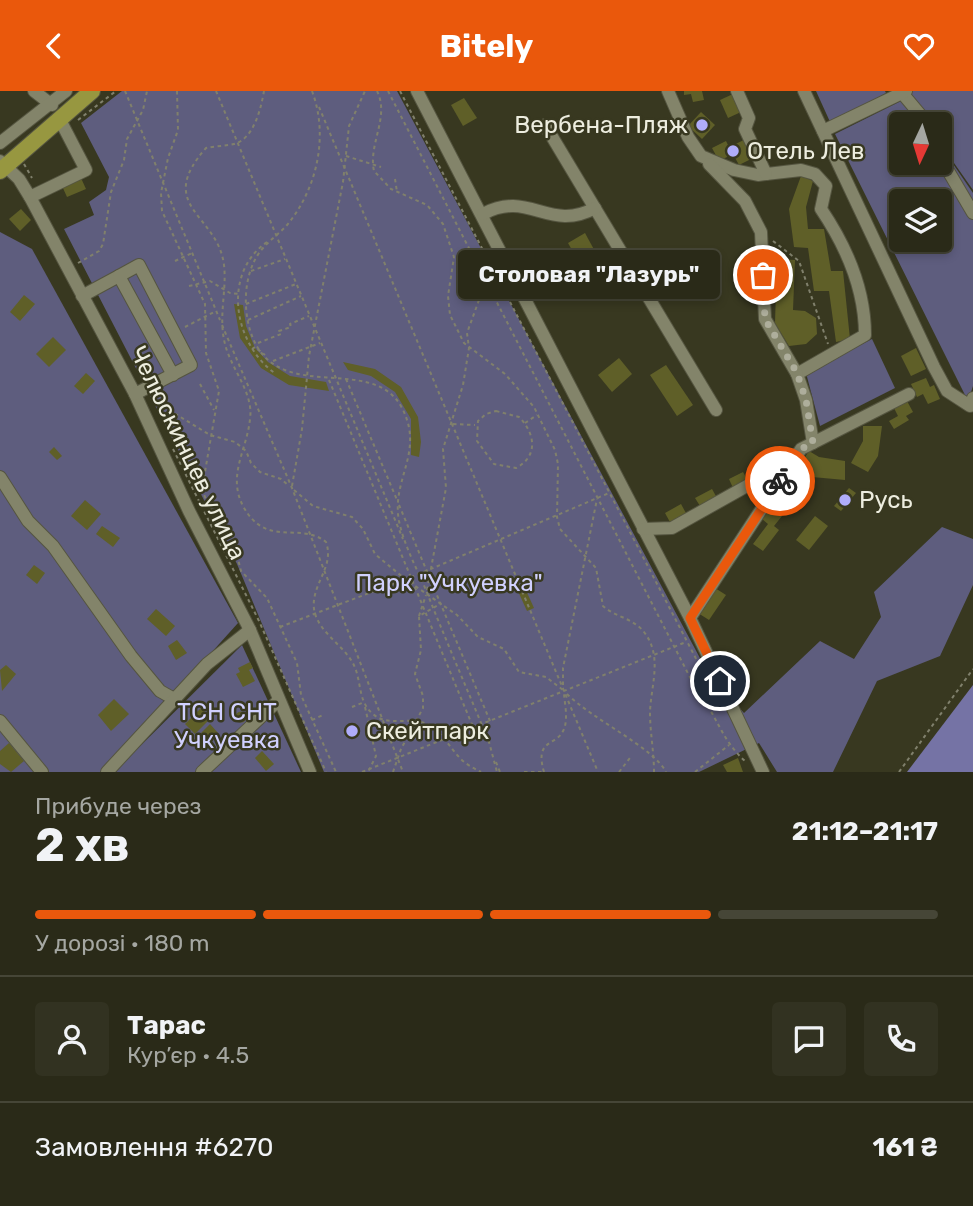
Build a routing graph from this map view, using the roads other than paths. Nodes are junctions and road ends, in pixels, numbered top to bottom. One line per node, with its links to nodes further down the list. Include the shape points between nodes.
1 (34, 91): 9 (street)
2 (66, 91): 9 (street)
3 (92, 91): 9 (main road, Челюскинцев улица)
4 (418, 91): 21 (street)
5 (668, 91): 14 (street)
6 (737, 91): 16 (street, via 749,118 745,129)
7 (804, 91): 12 (street)
8 (904, 92): 10 (street); 12 (street)
9 (56, 111): 13 (street); 15 (main road, Челюскинцев улица); 18 (street, via 86,170)
10 (919, 112)
11 (545, 125): 19 (street)
12 (823, 131): 28 (street, via 947,391 970,406)
13 (0, 143)
14 (701, 156): 16 (street, via 734,170); 24 (street, via 745,201 761,232 765,319)
15 (2, 165): 18 (street, Челюскинцев улица)
16 (766, 174): 24 (street, via 801,170 816,174 826,186 821,209 833,227 865,309 865,335)
17 (951, 175): 20 (street)
18 (30, 197): 23 (street, Челюскинцев улица)
19 (595, 208): 21 (street, via 578,217 560,218 517,204); 29 (street)
20 (973, 213)
21 (483, 214): 33 (street)
22 (119, 276): 23 (street); 25 (street); 25 (street, via 139,265 191,365)
23 (82, 296): 26 (street, Челюскинцев улица)
24 (797, 373): 30 (street)
25 (173, 375): 26 (street)
26 (138, 392): 35 (street, Челюскинцев улица, via 189,511)
27 (909, 394): 30 (street)
28 (973, 398)
29 (716, 410)
30 (813, 443): 31 (street)
31 (794, 459): 33 (street, via 673,527); 34 (street)
32 (0, 477): 36 (street, via 131,656 160,691)
33 (643, 529): 34 (street)
34 (690, 618): 39 (street)
35 (250, 630): 36 (street, via 207,664); 37 (street, Челюскинцев улица)
36 (176, 700): 41 (street)
37 (279, 700): 42 (street); 43 (street, Челюскинцев улица)
38 (0, 721): 40 (street)
39 (760, 768)
40 (43, 772)
41 (107, 772)
42 (202, 772)
43 (310, 772)

